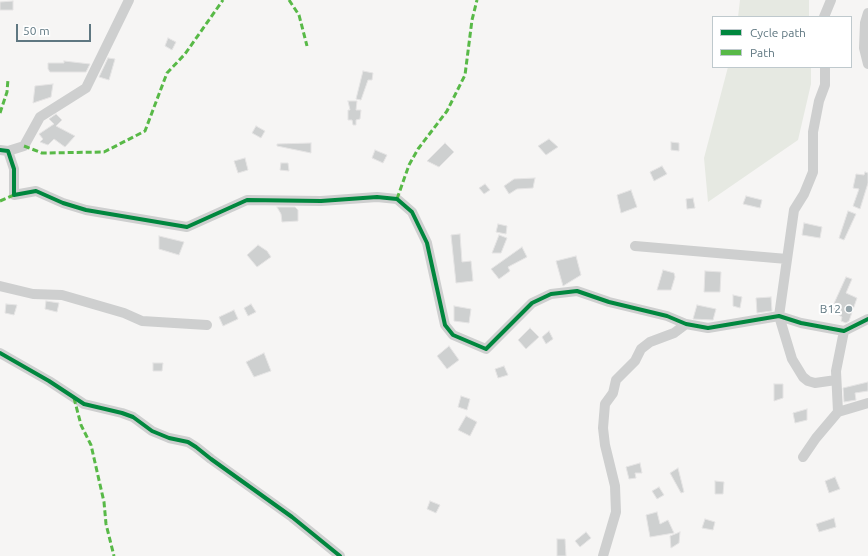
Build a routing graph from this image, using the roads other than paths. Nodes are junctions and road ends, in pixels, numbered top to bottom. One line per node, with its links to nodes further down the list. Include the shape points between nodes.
1 (129, 0): 7 (street, via 86,88 40,117 24,146)
2 (832, 0): 4 (street)
3 (868, 14): 5 (street, via 864,48)
4 (824, 16)
5 (868, 64)
6 (825, 68): 9 (street, via 825,85 819,101 814,132 812,172 794,210)
7 (4, 150): 13 (street, via 14,169 14,195 36,191 86,210 187,227 247,200 321,201 377,197 397,199 412,212 427,243 445,325 453,336 486,349 532,303 551,294 577,291 609,302 667,316)
8 (635, 246): 9 (street)
9 (787, 259): 11 (street)
10 (0, 286): 14 (street, via 33,294 62,296 124,313 142,321)
11 (779, 316): 13 (street, via 708,328); 15 (street, via 800,323); 17 (street, via 792,359 803,377 815,382)
12 (868, 319): 15 (street)
13 (686, 324): 22 (street, via 674,333 650,342 641,349 635,361 616,380 613,393 604,404 604,445 615,486 616,512)
14 (207, 325)
15 (844, 331): 17 (street)
16 (0, 353): 21 (street, via 84,404 133,417 152,431 188,442 292,517)
17 (836, 380): 19 (street)
18 (868, 403): 19 (street)
19 (838, 412): 20 (street)
20 (803, 457)
21 (340, 556)
22 (603, 556)

